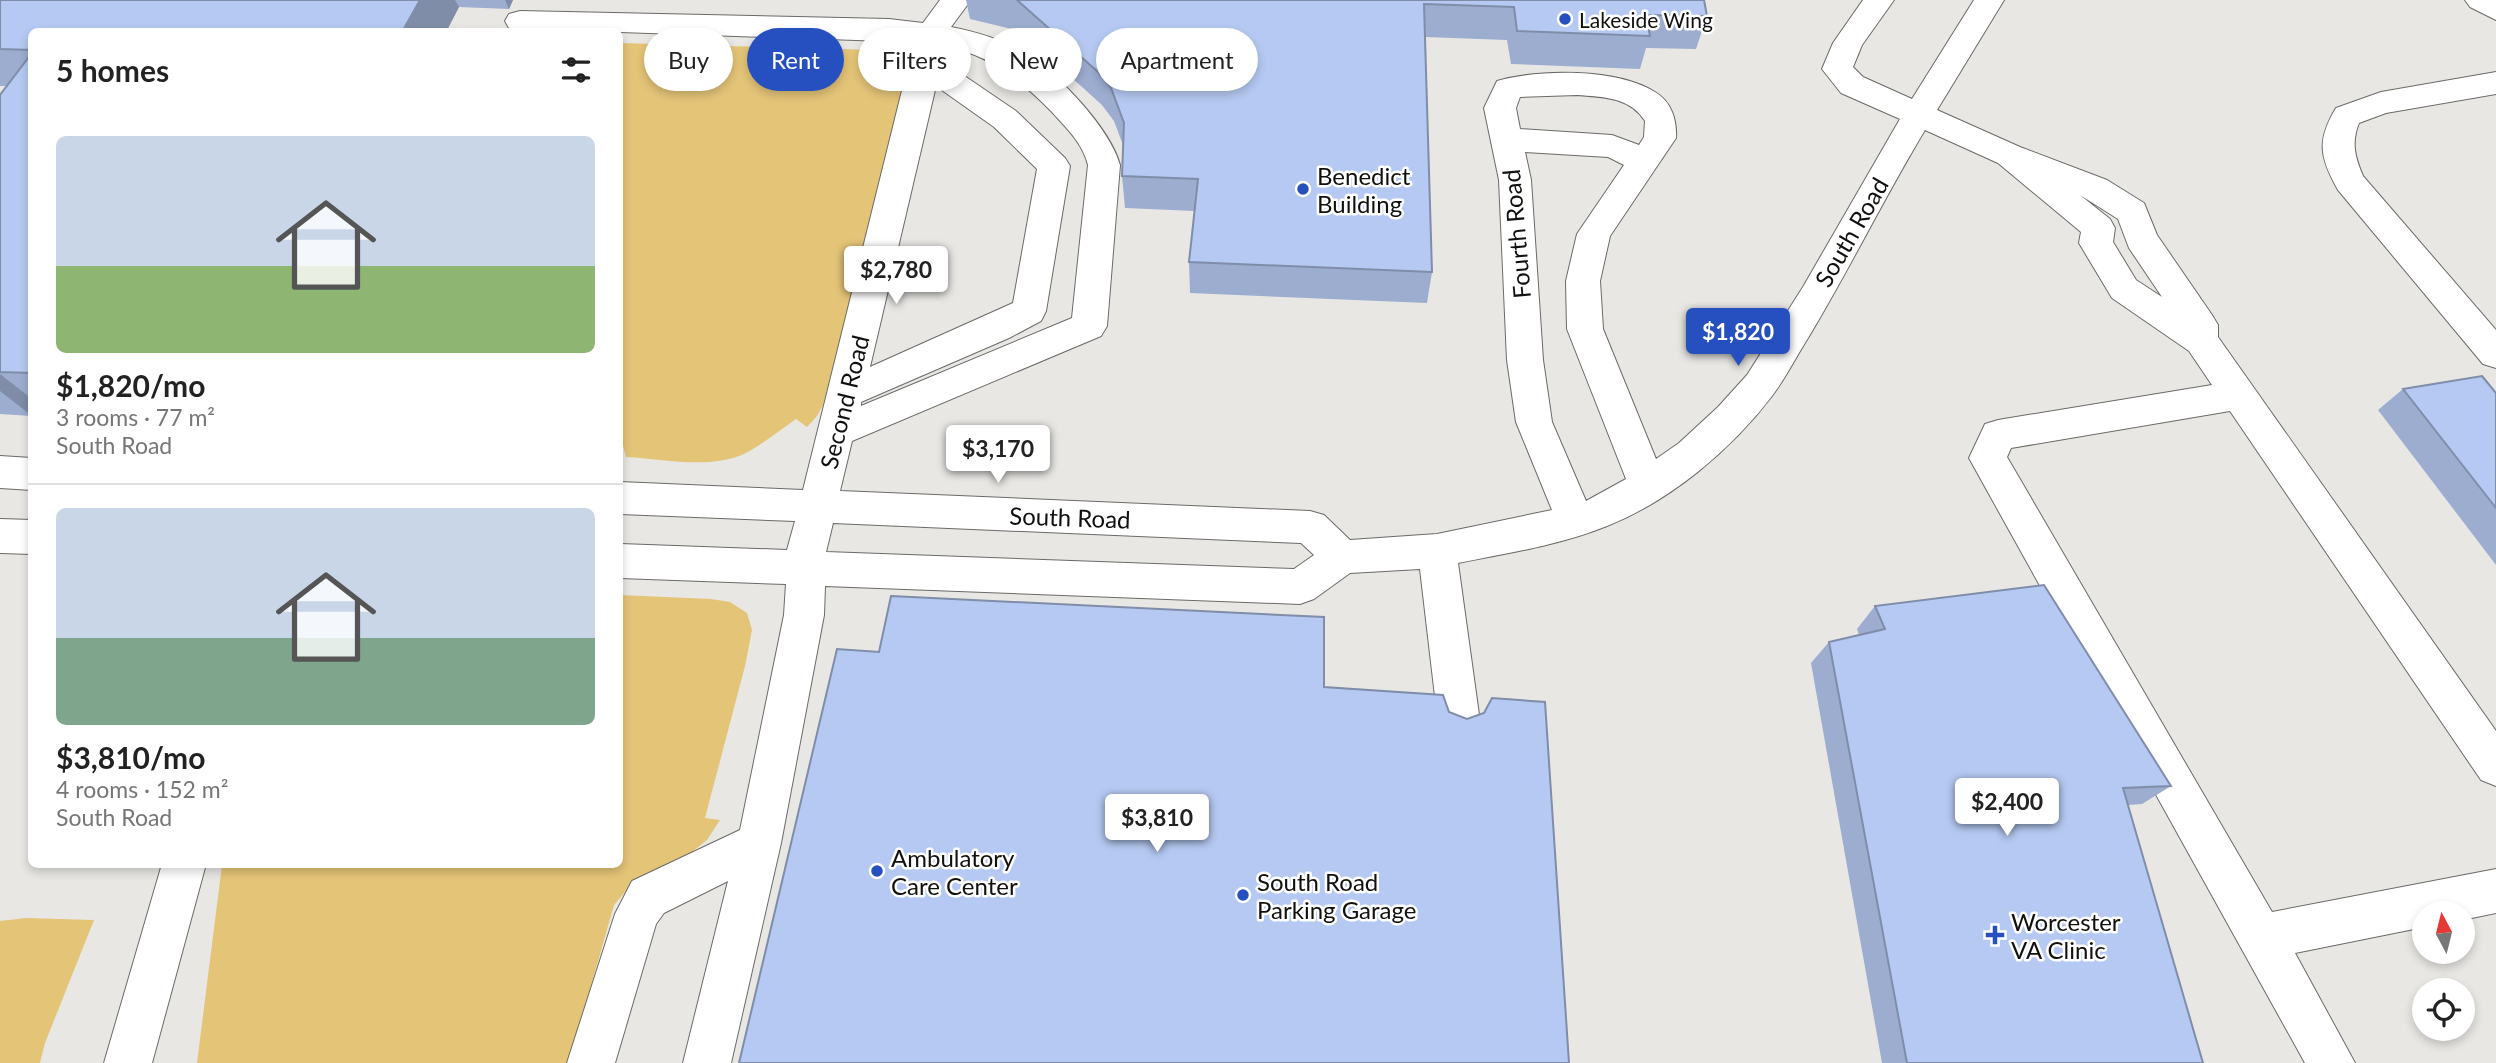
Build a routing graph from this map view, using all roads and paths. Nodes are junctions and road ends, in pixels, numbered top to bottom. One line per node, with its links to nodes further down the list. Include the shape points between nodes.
1 (956, 0): 8 (street, Second Road)
2 (1879, 0): 13 (street, via 1848,43 1837,69 1852,85)
3 (1989, 0): 13 (street, South Road)
4 (2480, 0): 5 (street)
5 (2496, 10)
6 (522, 17): 7 (street)
7 (858, 28)
8 (940, 28)
9 (971, 46): 21 (street, via 1013,59 1028,70 1101,148 1104,165 1089,326)
10 (2496, 83): 18 (street, via 2381,103 2347,116 2336,136 2338,156 2350,182)
11 (971, 88): 19 (street, via 1054,166 1029,311)
12 (918, 91): 19 (street, Second Road)
13 (1919, 115): 15 (street); 24 (street, South Road, via 1760,385 1692,454)
14 (1505, 139): 16 (street, via 1612,146); 16 (street, Fourth Road, via 1500,108 1508,89 1526,84 1621,88 1646,100 1661,120 1660,138); 27 (street, Fourth Road, via 1516,180 1525,360 1534,422)
15 (2009, 155): 17 (street, via 2098,228 2116,237); 17 (street, via 2095,188 2162,230 2193,275)
16 (1644, 160): 24 (street, Fourth Road, via 1594,234 1583,281 1586,329)
17 (2190, 328): 20 (street)
18 (2496, 354)
19 (846, 393): 21 (street, Second Road)
20 (2239, 395): 35 (street); 39 (street, via 1998,435 1988,458)
21 (838, 431): 26 (street, Second Road)
22 (0, 472): 23 (street)
23 (28, 474)
24 (1647, 486): 27 (street, South Road)
25 (623, 498): 26 (street, South Road)
26 (819, 507): 31 (street, South Road, via 1310,527); 33 (street, Second Road)
27 (1575, 520): 30 (street, South Road)
28 (0, 536): 29 (street)
29 (28, 537)
30 (1437, 551): 31 (street, South Road); 34 (street)
31 (1342, 557): 33 (street, via 1300,587)
32 (623, 561): 33 (street)
33 (803, 566): 36 (street, Second Road, via 804,615)
34 (1459, 722)
35 (2496, 766)
36 (759, 843): 41 (street, via 648,897 637,914); 42 (street, Second Road)
37 (183, 868): 40 (street)
38 (2496, 891): 39 (street)
39 (2260, 937): 43 (street)
40 (128, 1063)
41 (591, 1063)
42 (707, 1063)
43 (2331, 1063)

